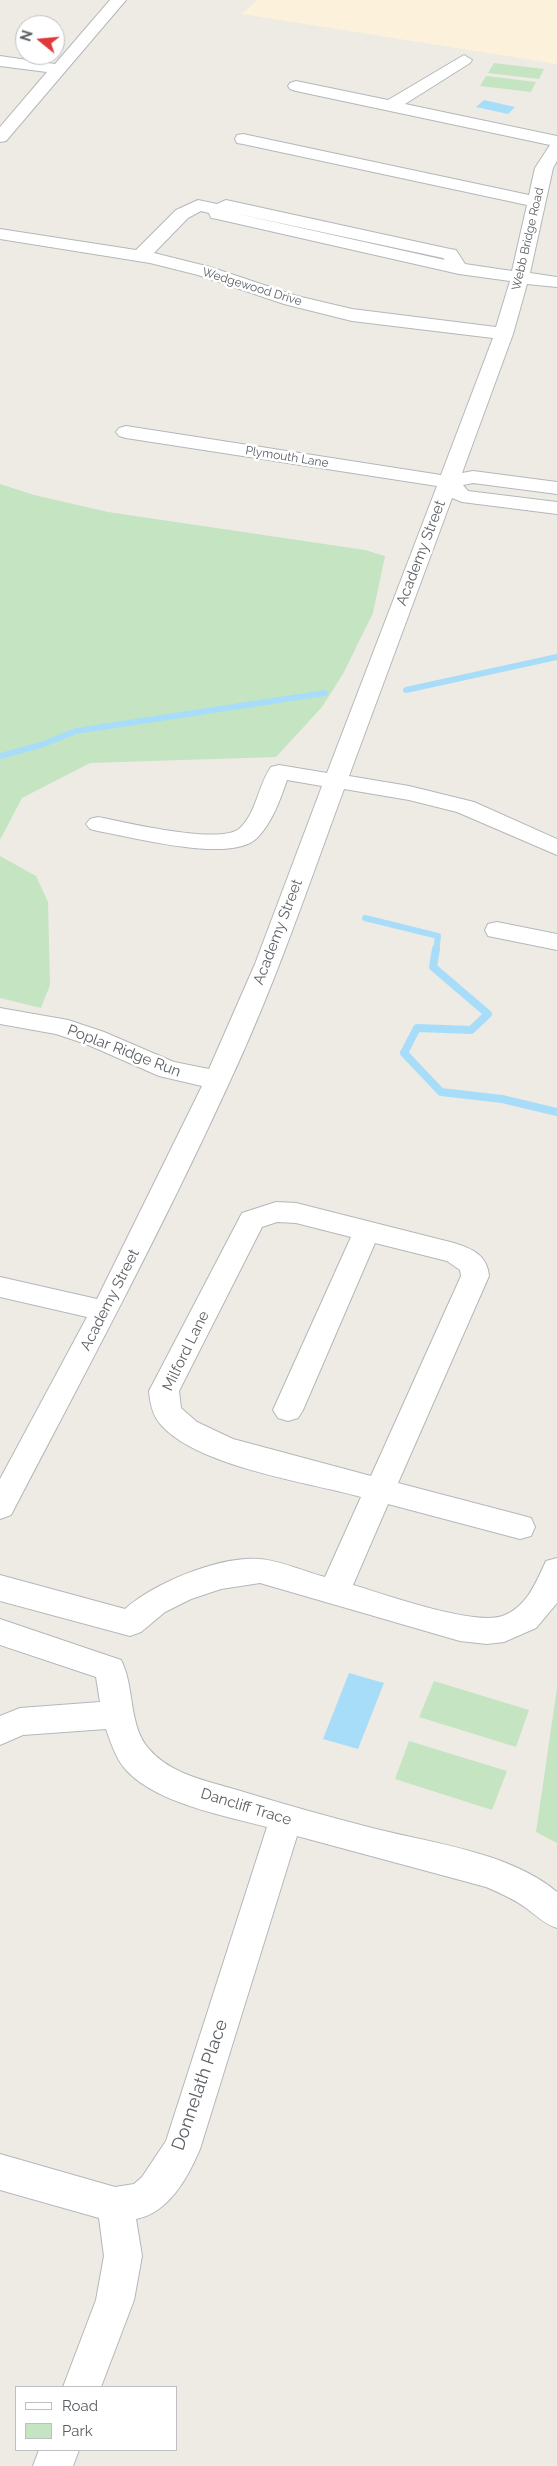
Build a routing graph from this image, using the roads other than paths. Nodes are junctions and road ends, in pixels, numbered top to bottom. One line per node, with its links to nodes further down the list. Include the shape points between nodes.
1 (118, 0): 4 (street)
2 (464, 60): 6 (street)
3 (0, 61): 4 (street)
4 (59, 69): 7 (street)
5 (296, 86): 6 (street)
6 (391, 106): 9 (street)
7 (0, 137)
8 (243, 138): 11 (street)
9 (557, 141)
10 (557, 148): 11 (street, Webb Bridge Road, via 544,168)
11 (535, 201): 14 (street, Webb Bridge Road)
12 (0, 234): 13 (street, Wedgewood Drive)
13 (141, 256): 14 (street, via 182,214 198,205 221,210 226,205 450,254 459,269); 16 (street, Wedgewood Drive, via 204,271 291,300 352,315)
14 (520, 277): 15 (street); 16 (street, Webb Bridge Road)
15 (557, 282)
16 (504, 334): 18 (street, Academy Street)
17 (126, 432): 18 (street, Plymouth Lane)
18 (448, 482): 19 (street, via 473,477); 20 (street, via 462,496); 21 (street, Academy Street)
19 (557, 488)
20 (557, 508)
21 (336, 782): 22 (street, via 279,772 256,823 243,838 224,842 202,842); 23 (street, via 452,803 485,814); 27 (street, Academy Street, via 267,964)
22 (98, 824)
23 (557, 848)
24 (497, 930): 25 (street)
25 (557, 942)
26 (0, 1016): 27 (street, Poplar Ridge Run, via 59,1026 96,1038 168,1070)
27 (218, 1080): 30 (street, Academy Street)
28 (367, 1231): 31 (street); 32 (street, Milford Lane, via 459,1255 474,1266 475,1276 401,1449); 32 (street, Milford Lane, via 296,1213 276,1212 252,1220 164,1391 164,1406 172,1418 217,1446)
29 (0, 1286): 30 (street)
30 (105, 1311): 33 (street, Academy Street)
31 (288, 1410)
32 (379, 1490): 34 (street, Milford Lane); 37 (street, Milford Lane)
33 (0, 1507)
34 (520, 1527)
35 (557, 1570): 37 (street, via 548,1595 522,1624 491,1631 460,1628)
36 (0, 1588): 37 (street, via 130,1623 157,1600 206,1580 240,1571 260,1571)
37 (334, 1592)
38 (5, 1636): 39 (street, Dancliff Trace, via 110,1669)
39 (119, 1714): 40 (street, via 20,1722); 41 (street, Dancliff Trace, via 136,1758 157,1776)
40 (0, 1731)
41 (286, 1819): 42 (street, Dancliff Trace, via 487,1872 522,1888); 44 (street, Donnelath Place, via 182,2149 155,2190 142,2200)
42 (557, 1913)
43 (0, 2172): 44 (street, Donnelath Place)
44 (115, 2205): 45 (street, via 123,2256 115,2300)
45 (82, 2386)
46 (60, 2451): 47 (street)
47 (54, 2466)

